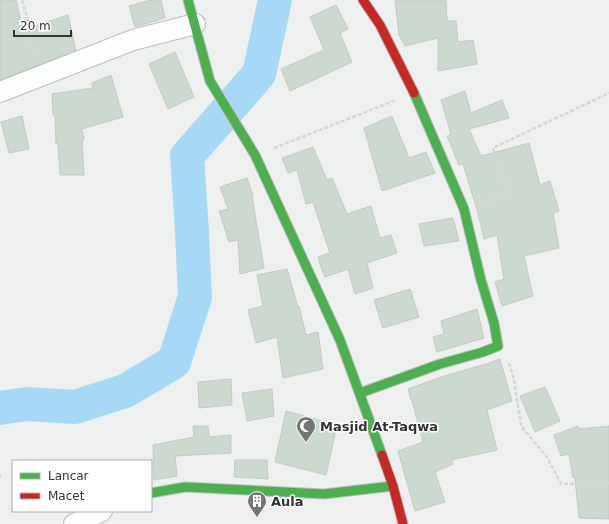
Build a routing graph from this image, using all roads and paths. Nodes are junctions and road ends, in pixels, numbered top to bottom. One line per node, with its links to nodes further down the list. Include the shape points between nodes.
1 (22, 0): 5 (path)
2 (188, 0): 4 (street)
3 (363, 0): 7 (street, via 380,25)
4 (194, 24): 5 (street, via 133,40); 9 (street, via 210,81)
5 (39, 77): 6 (street)
6 (0, 92)
7 (414, 93): 9 (path); 10 (street)
8 (609, 93): 10 (path, via 493,148 509,194)
9 (255, 155): 12 (street, via 340,340)
10 (464, 209): 11 (street)
11 (498, 346): 12 (street); 13 (path, via 508,360 514,380 521,426 547,457 561,484)
12 (360, 393): 14 (street)
13 (609, 483)
14 (393, 486): 15 (street, via 324,494 185,487); 18 (street)
15 (152, 492)
16 (100, 512): 17 (street)
17 (74, 524)
18 (403, 524)

